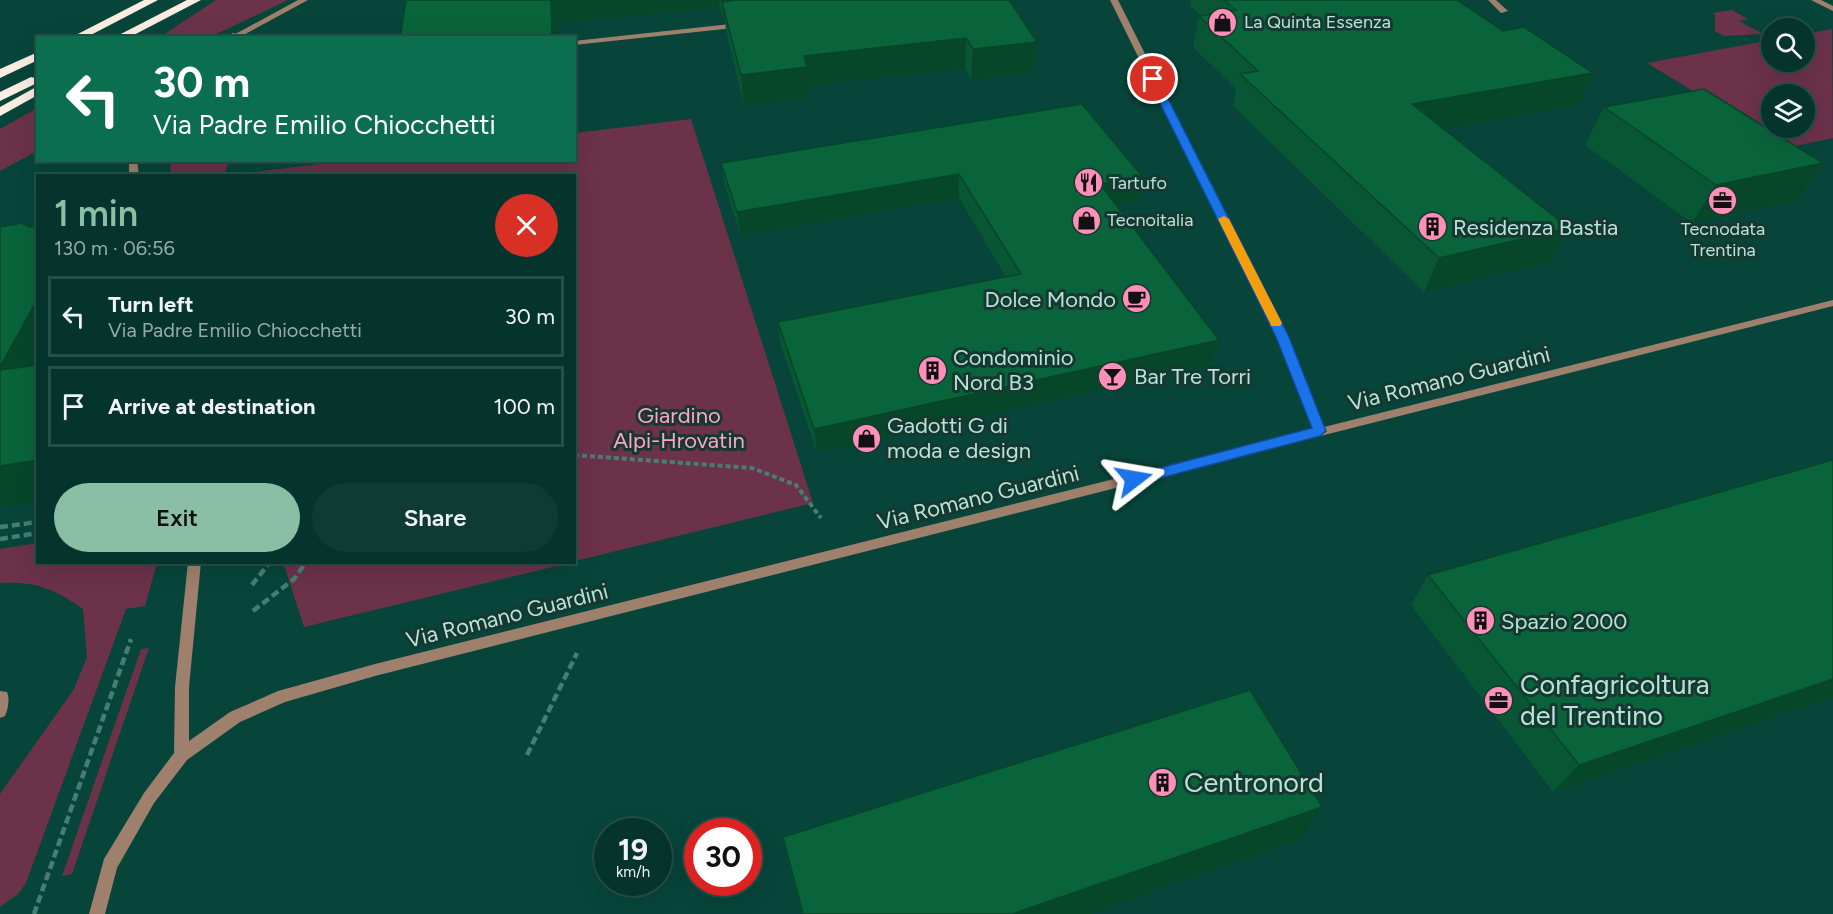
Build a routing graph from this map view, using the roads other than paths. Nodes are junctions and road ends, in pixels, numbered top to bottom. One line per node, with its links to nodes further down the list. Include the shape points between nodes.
1 (153, 0): 11 (highway)
2 (196, 0): 9 (highway)
3 (304, 0): 14 (street)
4 (1114, 0): 23 (street, via 1282,337)
5 (1492, 0): 8 (street)
6 (1815, 0): 7 (street)
7 (1833, 9)
8 (1504, 11)
9 (168, 13): 12 (highway); 13 (highway)
10 (748, 24): 15 (street)
11 (79, 36)
12 (122, 36)
13 (129, 36)
14 (233, 36)
15 (576, 43)
16 (36, 57): 17 (highway)
17 (0, 74)
18 (36, 79): 20 (highway)
19 (36, 91): 21 (highway)
20 (0, 97)
21 (0, 112)
22 (1833, 303): 23 (street, Via Romano Guardini)
23 (1320, 431): 25 (street, Via Romano Guardini, via 334,681 283,696 235,717)
24 (195, 564): 25 (street, via 182,687)
25 (182, 755): 26 (street, Via Romano Guardini, via 149,798 110,866)
26 (97, 914)

